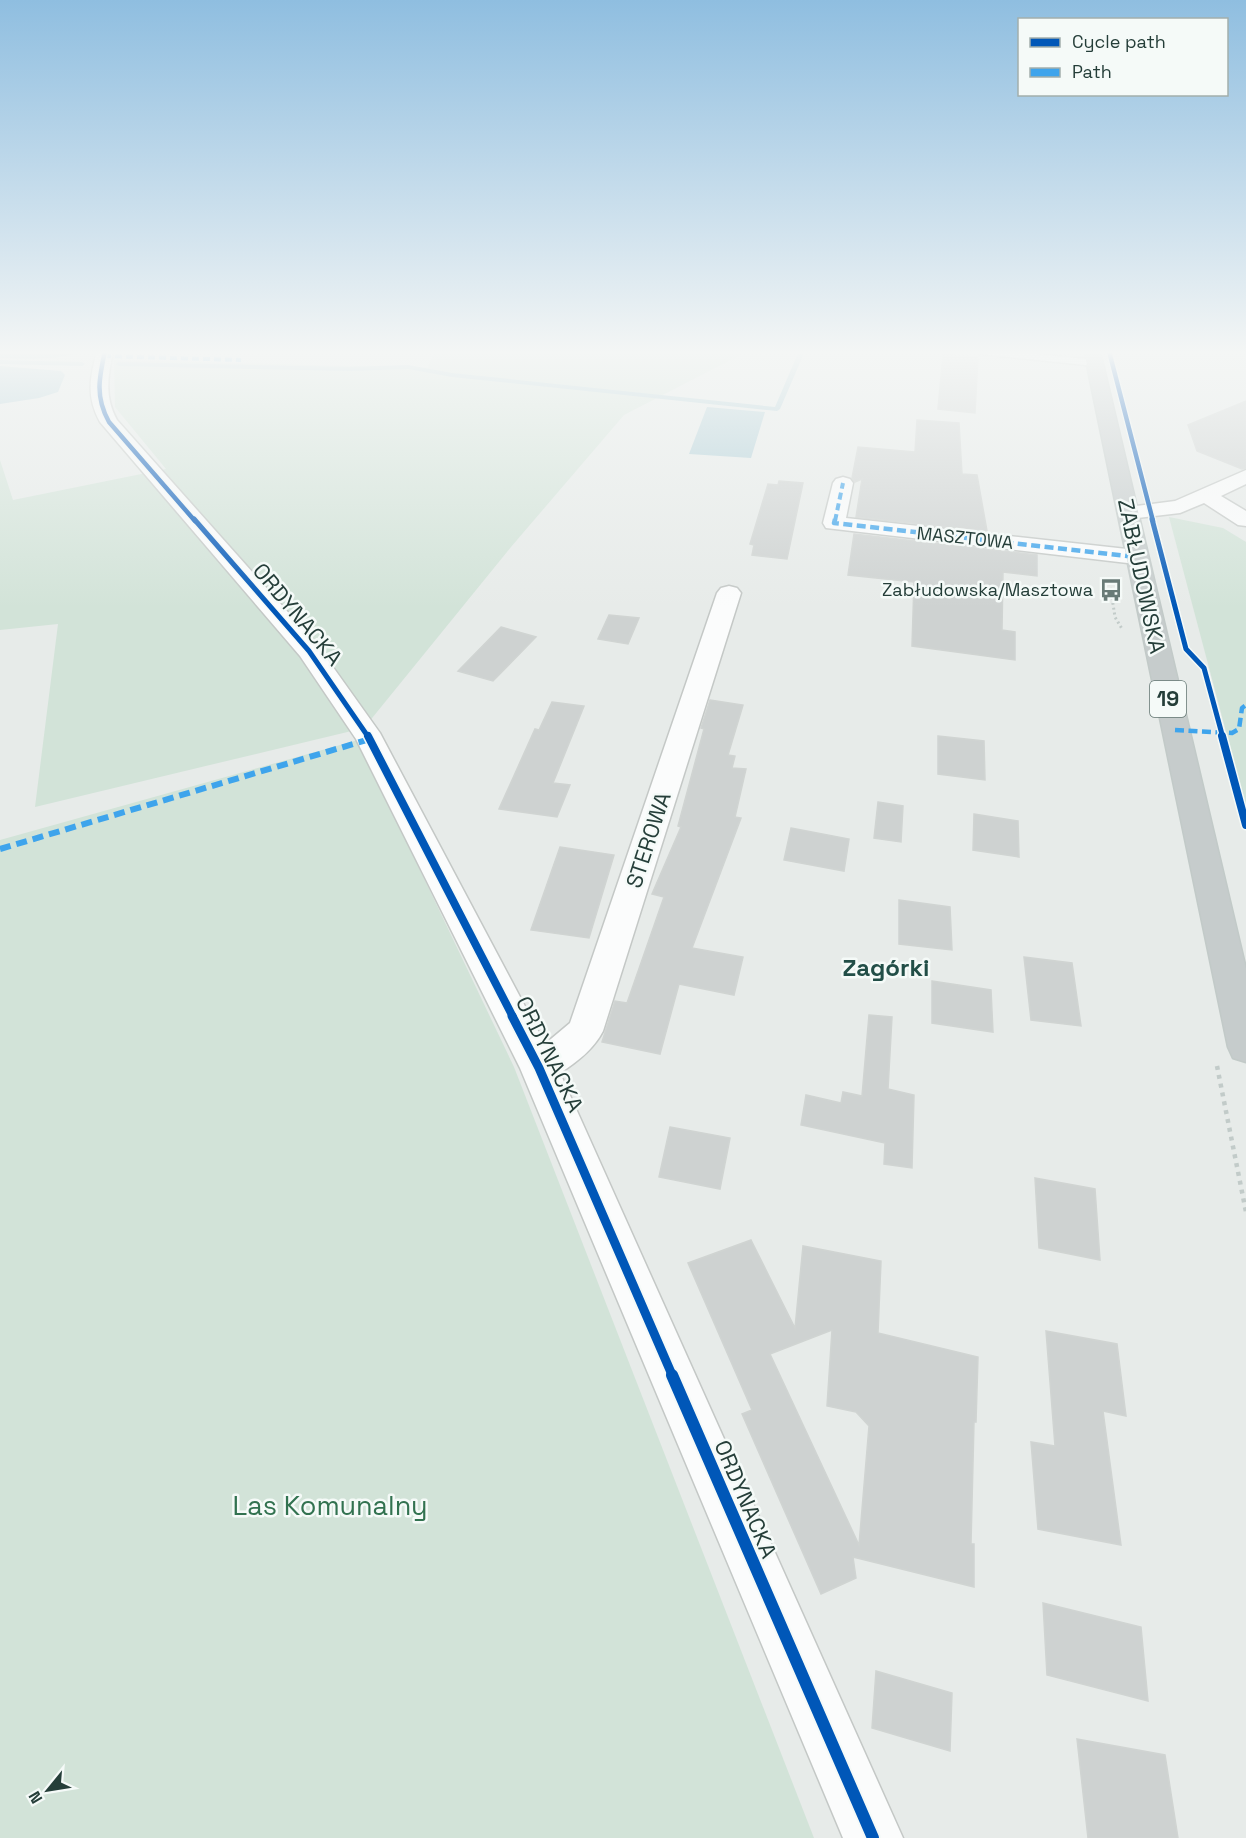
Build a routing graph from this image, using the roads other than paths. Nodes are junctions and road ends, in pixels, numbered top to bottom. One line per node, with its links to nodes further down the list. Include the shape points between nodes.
1 (124, 437): 11 (street, ORDYNACKA, via 309,651 363,728)
2 (1111, 437): 6 (highway, ZABŁUDOWSKA / 19)
3 (1246, 476): 5 (street)
4 (843, 483): 8 (street, MASZTOWA, via 834,523)
5 (1205, 495): 6 (street, via 1180,507); 7 (street)
6 (1129, 513): 8 (highway, ZABŁUDOWSKA / 19)
7 (1246, 520)
8 (1136, 557): 10 (highway, ZABŁUDOWSKA / 19)
9 (729, 593): 11 (street, STEROWA, via 585,1031)
10 (1246, 1047)
11 (539, 1068): 12 (street, ORDYNACKA)
12 (873, 1838)

